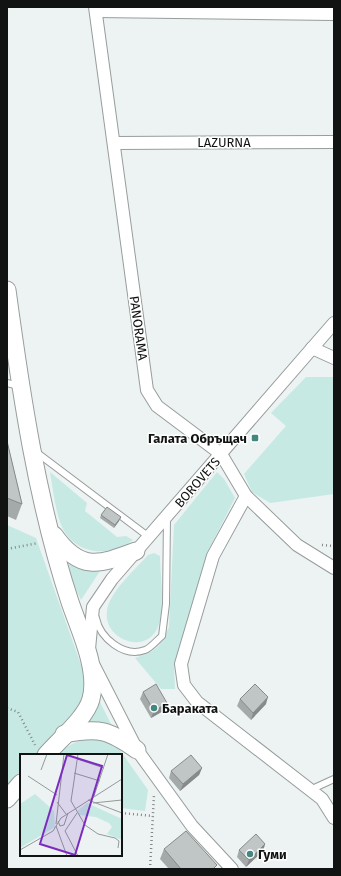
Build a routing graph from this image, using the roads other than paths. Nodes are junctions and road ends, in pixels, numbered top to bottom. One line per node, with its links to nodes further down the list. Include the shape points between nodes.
1 (95, 9): 2 (street); 4 (street, PANORAMA)
2 (227, 10): 3 (street)
3 (334, 14)
4 (114, 142): 5 (street, LAZURNA); 12 (street, PANORAMA, via 148,390 156,406)
5 (334, 142)
6 (7, 290): 10 (main road)
7 (334, 323): 8 (street, BOROVETS)
8 (312, 348): 9 (street); 12 (street, BOROVETS)
9 (334, 358)
10 (14, 384): 11 (main road)
11 (32, 449): 15 (main road); 16 (lane)
12 (221, 454): 13 (street, PANORAMA); 14 (street, BOROVETS)
13 (246, 496): 18 (street, PANORAMA, via 297,545); 26 (street, via 213,556 181,664 184,685 196,702)
14 (167, 516): 16 (street, BOROVETS); 19 (lane, via 166,604 162,636 146,650 130,652 106,640 98,628)
15 (50, 530): 17 (main road, via 64,550 80,560 110,561); 20 (main road, via 69,600)
16 (149, 537): 17 (street, BOROVETS)
17 (136, 551): 19 (street, BOROVETS)
18 (334, 568)
19 (93, 607): 20 (street, BOROVETS)
20 (88, 654): 21 (main road, via 92,678 91,699 81,717); 22 (street)
21 (64, 734): 22 (main road, via 100,730 118,736); 23 (main road)
22 (137, 750): 29 (street, via 192,826)
23 (42, 752)
24 (334, 779): 26 (lane)
25 (20, 784): 27 (main road)
26 (310, 790): 28 (street, via 322,799)
27 (7, 799)
28 (334, 818)
29 (232, 869)

